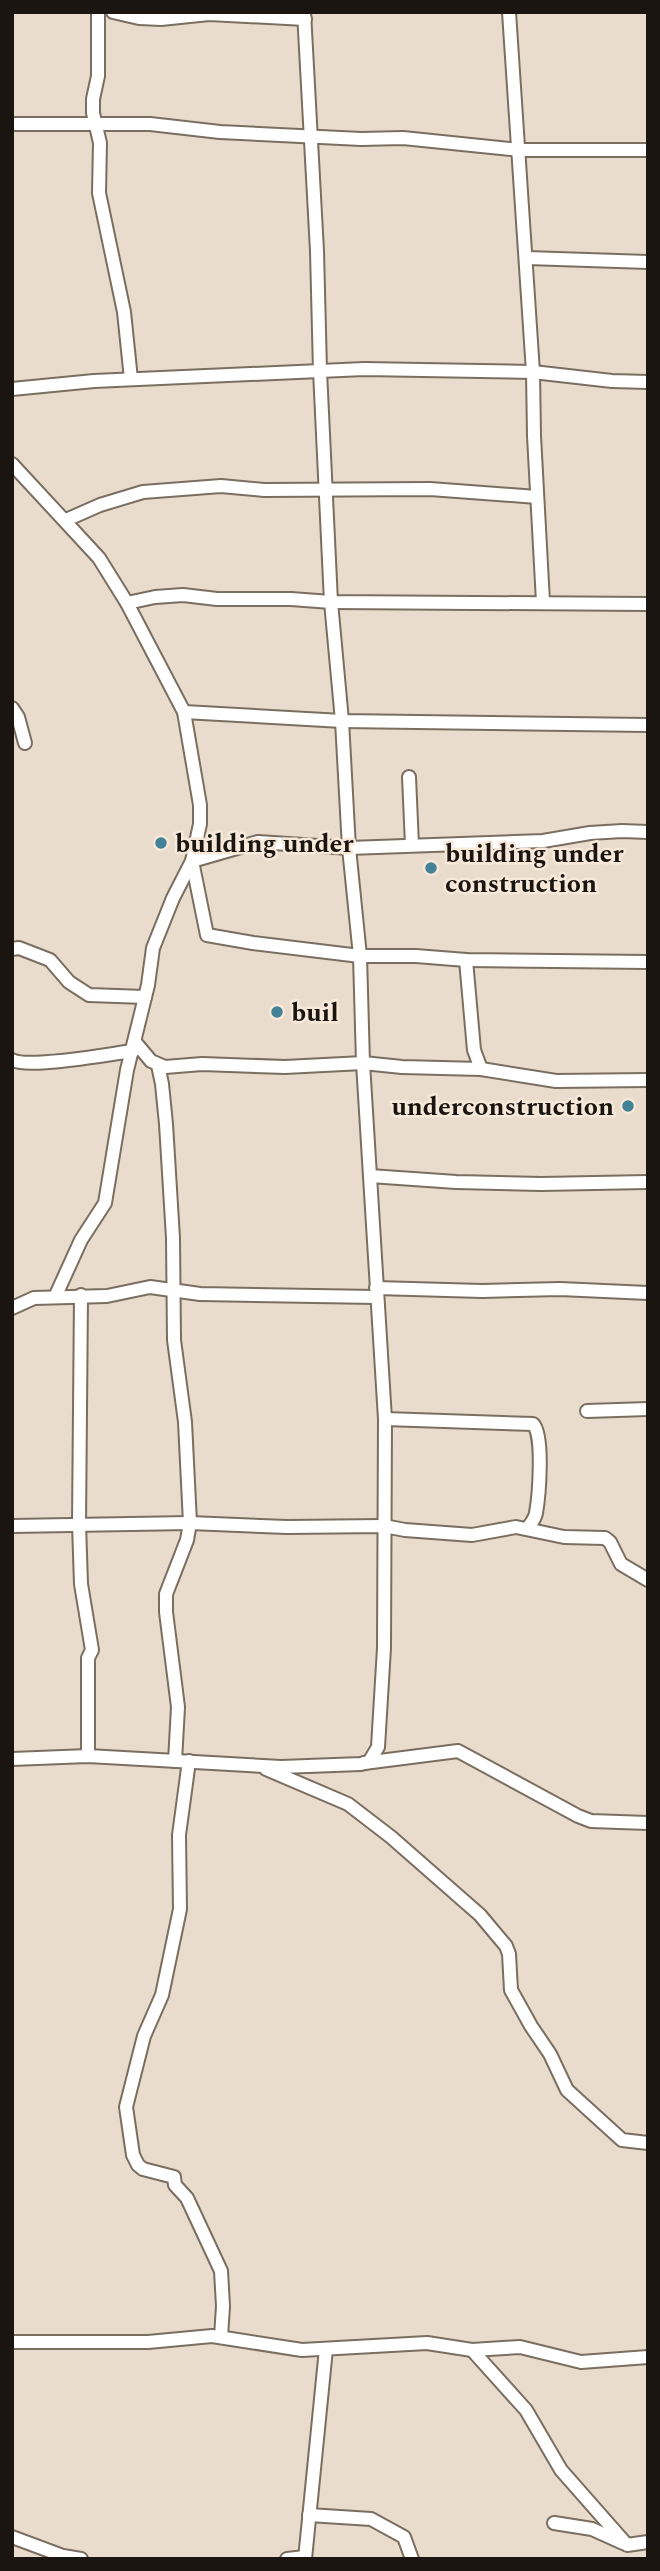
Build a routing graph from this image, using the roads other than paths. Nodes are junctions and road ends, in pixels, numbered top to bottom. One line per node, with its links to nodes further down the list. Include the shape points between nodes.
1 (98, 12): 5 (street)
2 (113, 12): 4 (street, via 161,19 209,14)
3 (509, 12): 8 (street)
4 (305, 16): 7 (street)
5 (96, 123): 6 (street); 7 (street); 14 (street, via 99,193 124,312)
6 (12, 124)
7 (310, 135): 8 (street, via 403,138); 12 (street)
8 (520, 150): 9 (street); 10 (street)
9 (648, 150)
10 (527, 258): 11 (street); 13 (street)
11 (648, 262)
12 (320, 370): 13 (street); 14 (street); 18 (street)
13 (533, 372): 15 (street); 19 (street)
14 (131, 379): 16 (street)
15 (648, 382)
16 (12, 389)
17 (12, 464): 20 (street)
18 (327, 490): 19 (street, via 430,489); 20 (street, via 221,486 143,492); 21 (street)
19 (537, 497): 22 (street)
20 (66, 520): 23 (street, via 99,558)
21 (331, 602): 22 (street); 23 (street, via 183,596); 27 (street)
22 (542, 602): 24 (street)
23 (127, 603): 26 (street)
24 (648, 604)
25 (12, 708): 29 (street)
26 (184, 712): 27 (street); 34 (street, via 200,805)
27 (342, 721): 28 (street); 33 (street)
28 (648, 725)
29 (25, 743)
30 (409, 777): 32 (street)
31 (648, 832): 32 (street)
32 (412, 845): 33 (street)
33 (349, 848): 34 (street, via 258,842); 36 (street)
34 (192, 861): 36 (street, via 207,935); 39 (street, via 153,948)
35 (12, 949): 39 (street, via 50,960 69,982 89,995)
36 (360, 956): 37 (street); 42 (street)
37 (466, 960): 38 (street); 44 (street, via 474,1050)
38 (648, 962)
39 (145, 997): 40 (street)
40 (134, 1046): 41 (street, via 35,1063); 43 (street); 52 (street, via 105,1203)
41 (12, 1060)
42 (363, 1063): 43 (street); 44 (street); 46 (street)
43 (158, 1065): 48 (street, via 166,1124)
44 (481, 1069): 45 (street, via 556,1082)
45 (648, 1080)
46 (370, 1176): 47 (street, via 529,1184); 49 (street)
47 (648, 1182)
48 (174, 1289): 49 (street, via 200,1294); 51 (street, via 150,1287 107,1296); 57 (street)
49 (376, 1293): 50 (street, via 560,1289); 56 (street)
50 (648, 1293)
51 (81, 1295): 52 (street); 58 (street)
52 (56, 1296): 53 (street, via 34,1298)
53 (12, 1308)
54 (648, 1409): 55 (street)
55 (587, 1411)
56 (385, 1419): 60 (street); 61 (street, via 536,1426 540,1468 536,1512)
57 (190, 1523): 58 (street); 60 (street); 65 (street, via 166,1594)
58 (79, 1524): 59 (street); 63 (street, via 82,1594 92,1650 88,1658)
59 (12, 1526)
60 (384, 1526): 61 (street, via 472,1535 506,1527); 66 (street, via 378,1747 369,1762)
61 (528, 1528): 62 (street, via 564,1537 605,1538 621,1564)
62 (648, 1580)
63 (88, 1756): 64 (street); 65 (street)
64 (12, 1759)
65 (182, 1761): 67 (street); 70 (street, via 180,1909 162,1995 144,2036 126,2117 138,2165 174,2176 216,2259 222,2284)
66 (361, 1764): 67 (street); 68 (street, via 458,1751 591,1821)
67 (259, 1766): 69 (street, via 348,1804 480,1914 506,1946 514,1997 567,2091 622,2140)
68 (648, 1823)
69 (648, 2143)
70 (221, 2337): 71 (street); 72 (street, via 272,2347)
71 (12, 2342)
72 (326, 2349): 73 (street, via 427,2343); 75 (street)
73 (472, 2350): 74 (street, via 520,2347 581,2362); 79 (street, via 526,2410 561,2470)
74 (648, 2357)
75 (309, 2515): 80 (street); 83 (street, via 371,2519 404,2537)
76 (554, 2523): 79 (street, via 592,2529)
77 (12, 2537): 81 (street)
78 (648, 2542): 79 (street)
79 (627, 2545)
80 (305, 2558): 82 (street)
81 (81, 2559)
82 (287, 2559)
83 (412, 2559)

